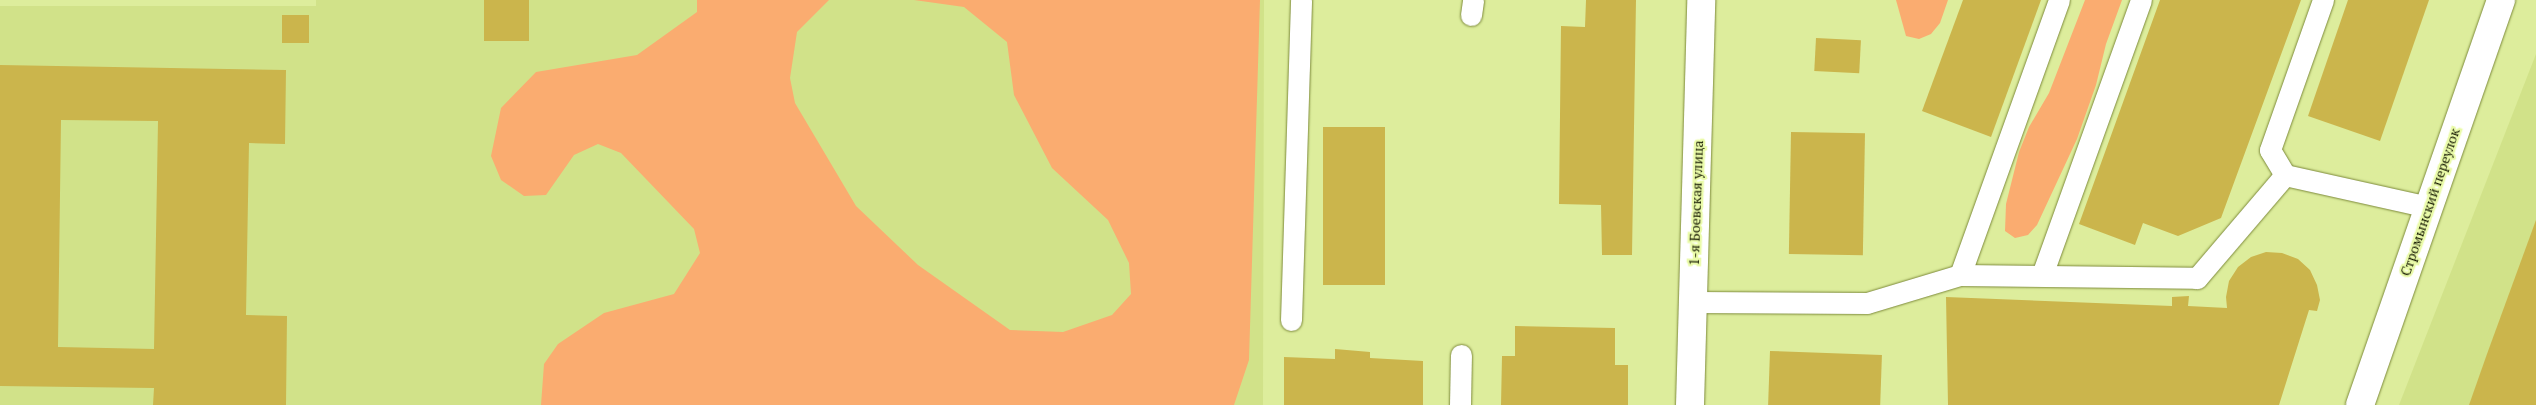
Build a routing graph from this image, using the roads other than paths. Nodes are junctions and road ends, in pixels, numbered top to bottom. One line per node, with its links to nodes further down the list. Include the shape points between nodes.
1 (1301, 0): 12 (lane)
2 (1701, 0): 11 (street, 1-я Боевская улица)
3 (2059, 0): 9 (lane)
4 (2141, 0): 10 (lane)
5 (2323, 0): 7 (lane, via 2270,150)
6 (2501, 0): 8 (street, Стромынский переулок)
7 (2285, 175): 8 (lane); 10 (lane, via 2197,278)
8 (2428, 208): 16 (street, Стромынский переулок)
9 (1960, 275): 10 (lane); 11 (lane, via 1867,304)
10 (2042, 275)
11 (1693, 302): 15 (street, 1-я Боевская улица)
12 (1291, 320)
13 (1461, 356): 14 (lane)
14 (1460, 405)
15 (1690, 405)
16 (2360, 405)

